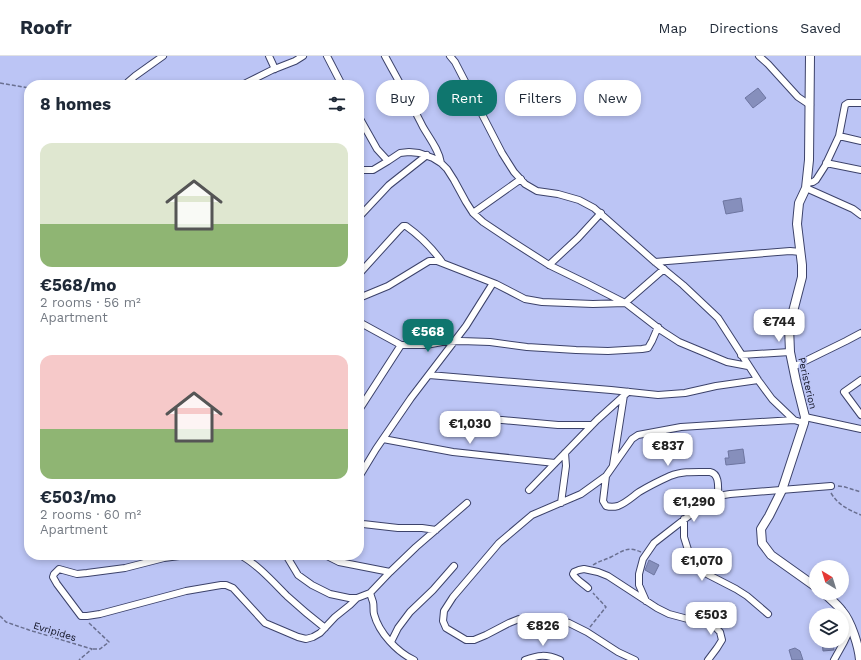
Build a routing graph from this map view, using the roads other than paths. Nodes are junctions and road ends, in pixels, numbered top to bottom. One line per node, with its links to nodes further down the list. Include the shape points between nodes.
1 (163, 56): 10 (street)
2 (269, 56): 9 (street)
3 (303, 56): 9 (street)
4 (327, 56): 12 (street)
5 (385, 56): 20 (street, via 436,147)
6 (450, 56): 24 (street, via 502,152)
7 (759, 56): 14 (street, via 798,97)
8 (810, 56): 14 (street, Peristerion)
9 (275, 69): 11 (street)
10 (130, 80)
11 (252, 80)
12 (339, 80)
13 (861, 103): 16 (street, via 845,105)
14 (810, 105): 25 (street, Peristerion)
15 (364, 125): 19 (street)
16 (839, 136): 17 (street); 21 (street)
17 (861, 141)
18 (427, 155): 19 (street, via 400,153); 20 (street); 26 (street)
19 (388, 161): 22 (street, via 373,170)
20 (441, 163): 27 (street)
21 (826, 163): 23 (street); 25 (street, via 816,180)
22 (364, 170)
23 (861, 170)
24 (521, 179): 27 (street); 28 (street, via 537,191 579,200)
25 (806, 185): 29 (street); 30 (street, Peristerion, via 799,204 797,224)
26 (364, 208)
27 (473, 213): 33 (street)
28 (601, 214): 32 (street); 33 (street)
29 (861, 214)
30 (801, 252): 32 (street); 44 (street, Peristerion, via 802,277 789,327)
31 (442, 262): 34 (street, via 425,242 403,226); 36 (street); 37 (street, via 429,262 388,286)
32 (655, 262): 35 (street)
33 (549, 265): 38 (street)
34 (364, 268)
35 (664, 269): 38 (street); 45 (street, via 718,318)
36 (493, 283): 38 (street, via 525,299 542,302); 42 (street)
37 (364, 296)
38 (625, 303): 40 (street)
39 (364, 325): 43 (street)
40 (658, 327): 42 (street, via 648,348 642,349 576,350); 46 (street, via 685,345 727,362)
41 (861, 333): 47 (street)
42 (455, 341): 43 (street); 48 (street)
43 (401, 345): 52 (street)
44 (790, 352): 45 (street); 47 (street, Peristerion)
45 (741, 355): 46 (street)
46 (748, 366): 49 (street)
47 (793, 367): 56 (street, Peristerion)
48 (429, 375): 51 (street); 59 (street)
49 (758, 380): 51 (street, via 685,393); 55 (street, via 772,399)
50 (861, 380): 53 (street, via 844,392)
51 (626, 394): 57 (street); 62 (street)
52 (364, 402)
53 (861, 415)
54 (470, 419): 57 (street)
55 (794, 420): 56 (street); 62 (street, via 681,428 638,435 632,439)
56 (805, 420): 58 (street); 67 (street, Peristerion)
57 (592, 425): 60 (street)
58 (861, 429)
59 (383, 439): 61 (street, via 453,452); 63 (street)
60 (565, 453): 61 (street); 70 (street, via 566,466)
61 (555, 464): 66 (street)
62 (613, 468): 64 (street)
63 (364, 469)
64 (606, 476): 68 (street, via 603,501 610,507 625,502 657,482 683,472 714,472); 70 (street, via 580,494)
65 (831, 486): 67 (street)
66 (529, 490)
67 (782, 490): 68 (street); 80 (street, Peristerion, via 761,529 762,543 771,555)
68 (718, 496): 71 (street)
69 (467, 503): 73 (street)
70 (561, 503): 93 (street, via 532,515 499,544 444,611 443,621 446,628 466,640 474,640 519,619 557,620 569,623)
71 (684, 519): 85 (street, via 654,543 643,559 639,585); 86 (street, via 684,537 694,562 703,572 747,596)
72 (364, 524): 73 (street)
73 (436, 530): 79 (street)
74 (155, 560): 88 (street, via 125,568 77,574 59,569 52,578 81,616 100,614 186,591 226,585 233,588 265,623 287,633 306,639 313,638)
75 (248, 560): 88 (street)
76 (289, 560): 83 (street, via 298,575 312,585 330,594)
77 (335, 560): 79 (street)
78 (454, 566): 89 (street, via 410,612)
79 (390, 572): 82 (street)
80 (809, 582)
81 (588, 588): 85 (street, via 575,578 574,572 588,570 608,576)
82 (370, 593): 83 (street); 89 (street, via 377,624)
83 (357, 598): 88 (street)
84 (831, 600): 87 (street, via 843,612)
85 (646, 601): 94 (street, via 668,614 714,626 720,632 722,640)
86 (768, 614)
87 (851, 627): 95 (street); 96 (street)
88 (325, 628)
89 (391, 642): 90 (street)
90 (414, 660)
91 (525, 660): 92 (street, via 547,656)
92 (560, 660)
93 (635, 660)
94 (708, 660)
95 (834, 660)
96 (860, 660)

